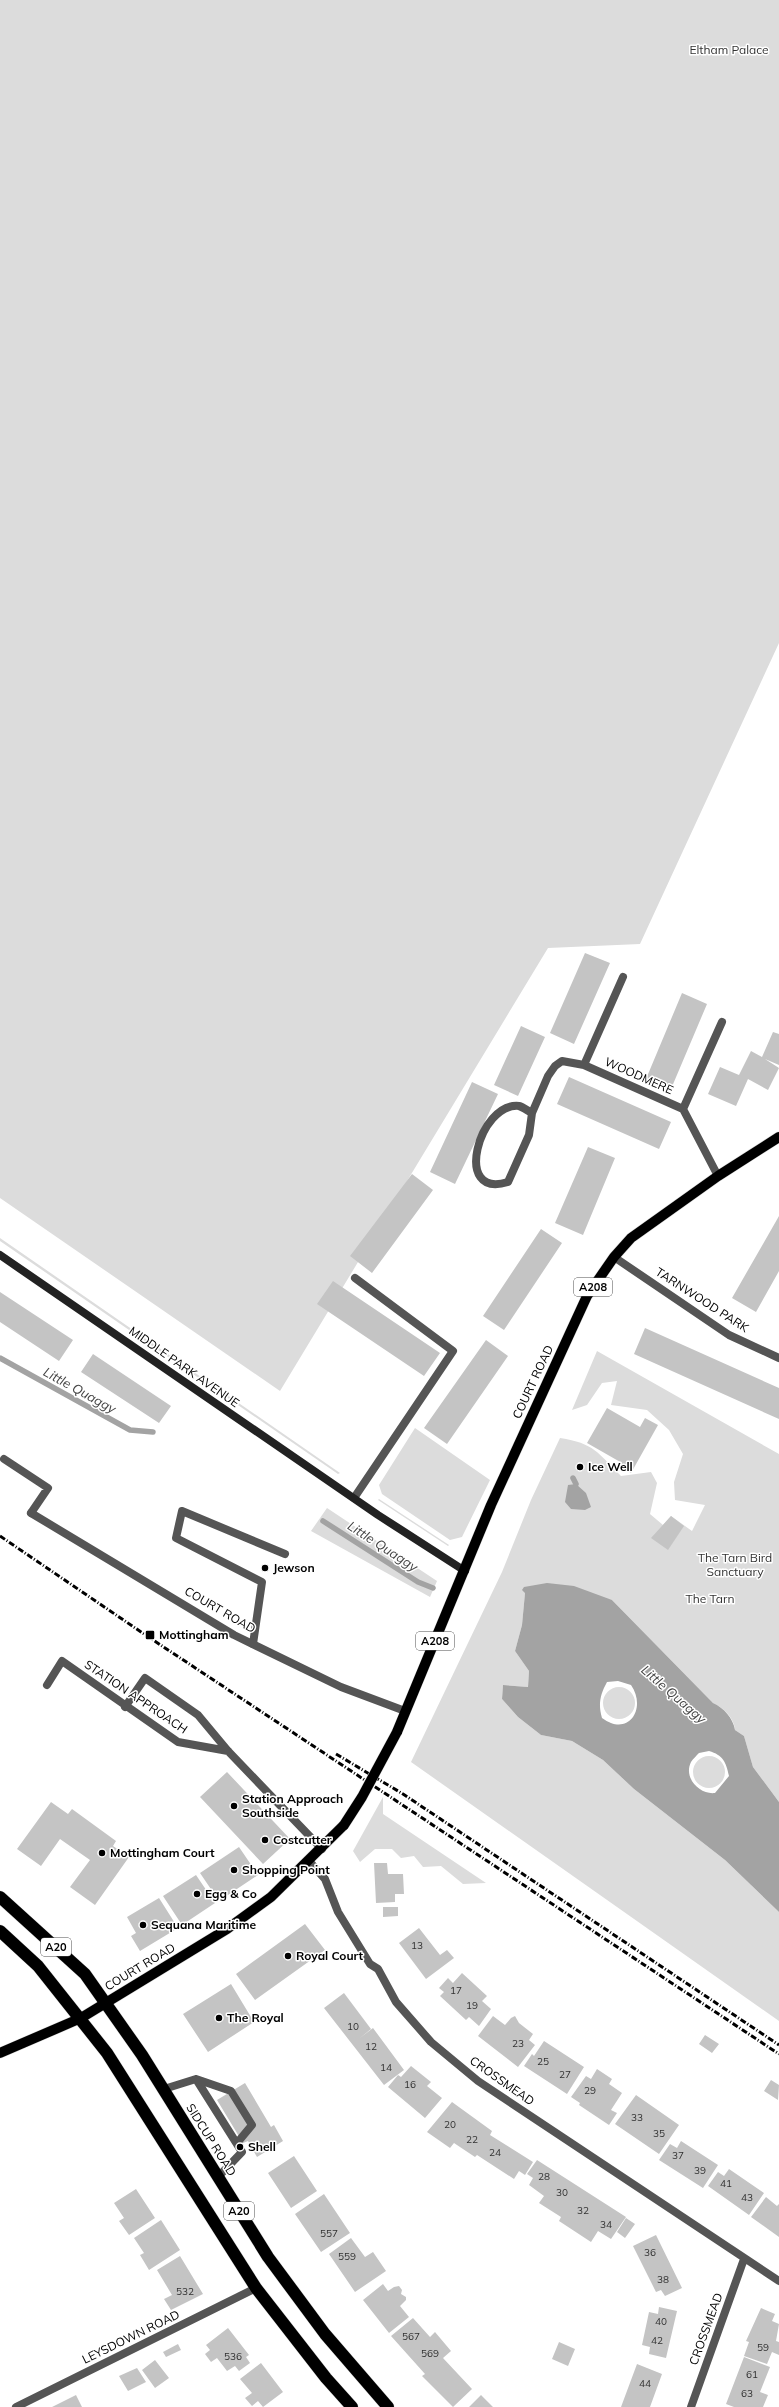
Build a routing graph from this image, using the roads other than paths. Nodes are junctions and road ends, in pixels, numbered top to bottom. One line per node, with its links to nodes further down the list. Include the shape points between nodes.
1 (623, 977): 3 (street, WOODMERE)
2 (722, 1022): 4 (street, WOODMERE)
3 (584, 1065): 4 (street, WOODMERE); 5 (street, WOODMERE, via 562,1061 554,1066)
4 (683, 1109): 7 (street, WOODMERE)
5 (532, 1114): 5 (street, WOODMERE, via 529,1135 508,1182 498,1185 489,1183 477,1172 474,1163 479,1144 488,1126 500,1111 519,1106)
6 (779, 1136): 7 (main road, COURT ROAD / A208)
7 (718, 1176): 9 (main road, COURT ROAD / A208, via 631,1238)
8 (0, 1254): 13 (street, MIDDLE PARK AVENUE)
9 (614, 1257): 11 (street, TARNWOOD PARK, via 729,1335); 15 (main road, COURT ROAD / A208, via 587,1296 491,1505)
10 (355, 1278): 13 (street, via 453,1351)
11 (779, 1358)
12 (4, 1459): 16 (street, COURT ROAD, via 48,1488 32,1513)
13 (354, 1498): 15 (street, MIDDLE PARK AVENUE)
14 (285, 1554): 16 (street, via 182,1511 176,1538 262,1582)
15 (465, 1572): 19 (main road, COURT ROAD / A208)
16 (253, 1644): 19 (street, COURT ROAD, via 342,1687)
17 (47, 1686): 18 (street, STATION APPROACH, via 62,1661)
18 (125, 1707): 20 (street, STATION APPROACH, via 178,1742); 20 (street, via 145,1678 198,1715)
19 (405, 1711): 21 (main road, COURT ROAD / A208, bridge, via 362,1798 344,1825)
20 (228, 1751): 21 (street)
21 (322, 1849): 22 (main road, COURT ROAD / A208)
22 (309, 1861): 25 (main road, COURT ROAD / A208, via 271,1897 227,1929); 32 (street, CROSSMEAD, via 325,1879 338,1912 370,1964 378,1969 396,2002 431,2042 478,2081)
23 (0, 1897): 25 (highway, SIDCUP ROAD / A20, via 82,1971)
24 (0, 1931): 26 (highway, A20, via 38,1966)
25 (106, 2003): 26 (main road, COURT ROAD / A208); 29 (highway, SIDCUP ROAD / A20)
26 (81, 2018): 27 (main road, COURT ROAD / A208); 34 (highway, A20, via 107,2054)
27 (0, 2053)
28 (196, 2079): 29 (street); 30 (street); 30 (street, via 231,2091 252,2125)
29 (164, 2089): 31 (highway, SIDCUP ROAD / A20)
30 (237, 2144): 31 (street, via 242,2152)
31 (218, 2177): 37 (highway, SIDCUP ROAD / A20, via 268,2256 320,2327)
32 (744, 2259): 33 (street, CROSSMEAD); 38 (street, CROSSMEAD)
33 (779, 2281)
34 (256, 2288): 35 (street, LEYSDOWN ROAD); 36 (highway, A20)
35 (16, 2407)
36 (352, 2407)
37 (388, 2407)
38 (690, 2407)

